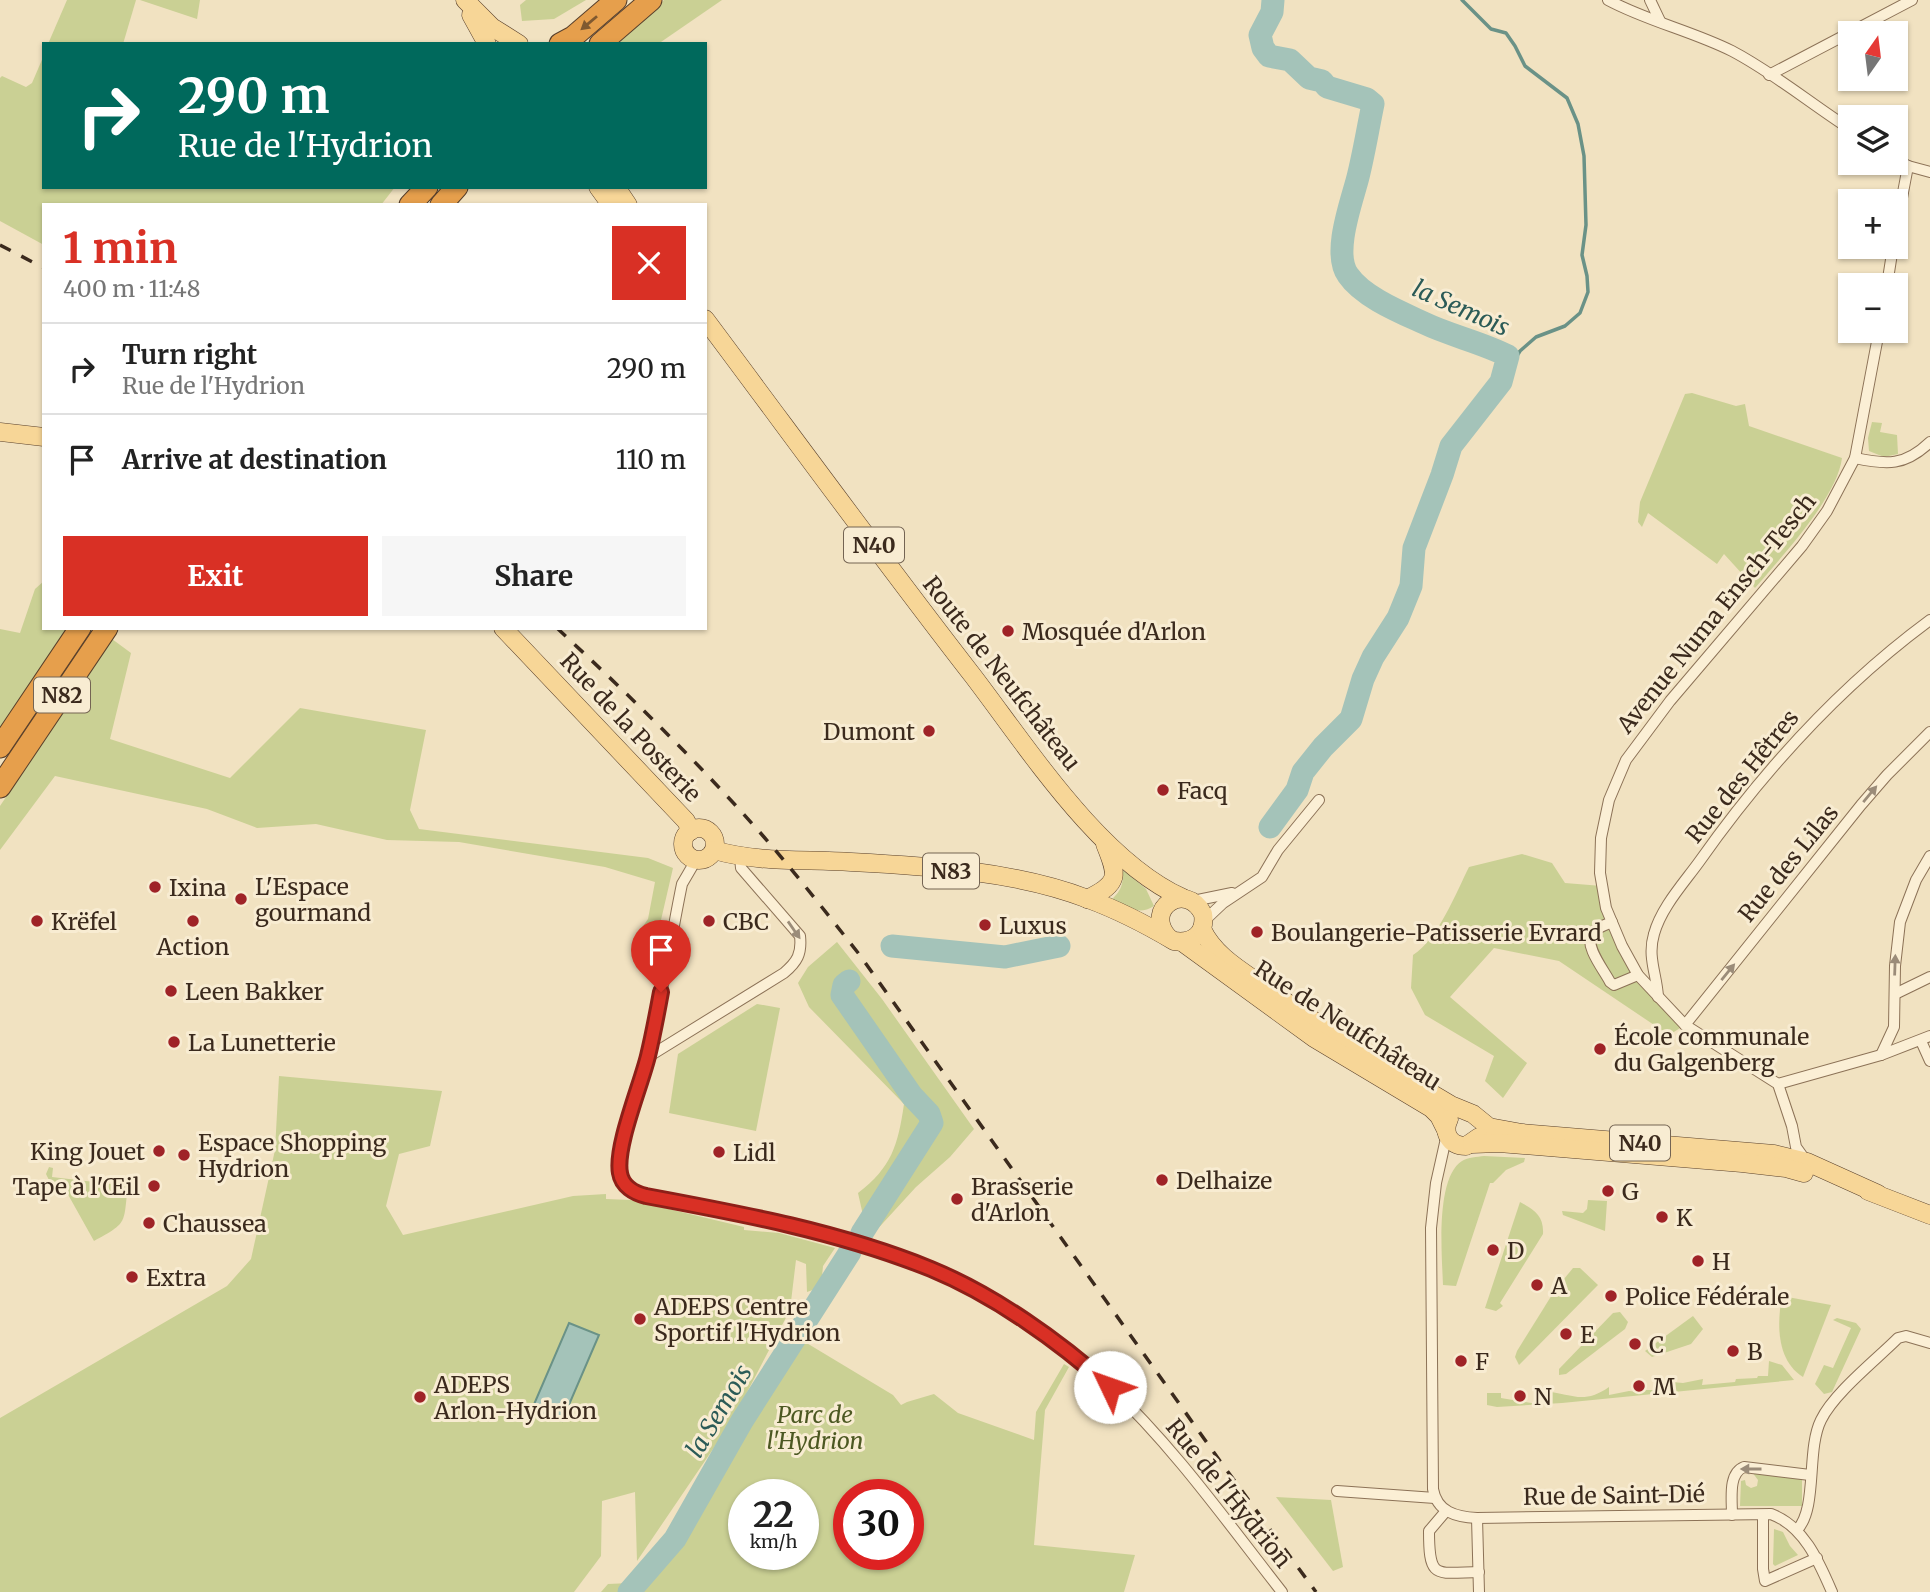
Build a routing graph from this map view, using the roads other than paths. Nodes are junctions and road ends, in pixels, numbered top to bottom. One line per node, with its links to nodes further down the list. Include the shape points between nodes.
1 (464, 0): 8 (main road); 9 (main road)
2 (616, 0): 10 (highway, one-way to 10)
3 (651, 0): 11 (highway)
4 (1608, 0): 7 (street)
5 (1650, 0): 7 (street)
6 (1912, 0): 12 (street)
7 (1660, 21): 12 (street, via 1732,51)
8 (486, 42)
9 (516, 42)
10 (564, 42)
11 (602, 42)
12 (1769, 75): 13 (street)
13 (1838, 121)
14 (1908, 166): 15 (street)
15 (1930, 172)
16 (425, 189): 18 (highway)
17 (455, 189): 19 (highway)
18 (412, 203)
19 (443, 203)
20 (707, 322): 35 (main road, Route de Neufchâteau / N40, via 944,639)
21 (1877, 343): 25 (street, Avenue Numa Ensch-Tesch)
22 (0, 432): 23 (main road)
23 (42, 437)
24 (1930, 442): 25 (street, via 1917,454 1893,463)
25 (1855, 458): 46 (street, Avenue Numa Ensch-Tesch, via 1802,546 1626,760 1609,800 1601,838 1600,873)
26 (1930, 620): 52 (street, Rue des Hêtres, via 1826,708 1747,795 1716,837 1654,934 1650,961)
27 (79, 630): 31 (highway, N82)
28 (106, 630): 32 (highway, N82)
29 (505, 630): 34 (main road, Rue de la Posterie / N83)
30 (1930, 732): 53 (street, Rue des Lilas, one-way to 30, via 1861,805)
31 (0, 747)
32 (0, 786)
33 (1319, 800): 41 (street, via 1262,877)
34 (691, 831): 36 (main road, Rue de la Posterie / N83, via 709,833); 39 (main road, Rue de la Posterie, via 684,847)
35 (1102, 838): 40 (main road, Route de Neufchâteau / N40); 42 (main road, via 1114,875 1107,889)
36 (714, 850): 38 (main road, Rue de la Posterie / N83); 39 (main road)
37 (1930, 856): 51 (street, one-way to 37, via 1900,922)
38 (740, 857): 42 (main road, Rue de la Posterie / N83, via 990,875); 56 (street, one-way to 56, via 741,868 800,936 796,963)
39 (696, 860): 56 (street, Rue de l'Hydrion, via 682,884)
40 (1145, 878): 43 (main road, Route de Neufchâteau / N40); 44 (main road, Route de Neufchâteau / N40)
41 (1245, 889): 43 (street); 47 (street, via 1223,903)
42 (1087, 899): 45 (main road, Rue de la Posterie / N83)
43 (1188, 899): 44 (main road, via 1173,900); 47 (main road, N40, via 1199,906)
44 (1161, 911): 45 (main road, Rue de la Posterie / N83); 48 (main road, N40, via 1160,925)
45 (1125, 915): 48 (main road, Rue de la Posterie / N83)
46 (1612, 922): 49 (street, Avenue Numa Ensch-Tesch); 49 (street, via 1595,930 1590,944 1614,985)
47 (1203, 925): 48 (main road, via 1198,936); 59 (main road, Rue de Neufchâteau / N40, via 1206,938 1222,956 1319,1026)
48 (1175, 939): 60 (main road, Rue de Neufchâteau, via 1314,1038 1431,1108)
49 (1638, 975): 52 (street, Avenue Numa Ensch-Tesch)
50 (1930, 977): 51 (street)
51 (1895, 994): 55 (street, via 1894,1027)
52 (1658, 997): 53 (street, Avenue Numa Ensch-Tesch)
53 (1685, 1025): 58 (street, Avenue Numa Ensch-Tesch)
54 (1925, 1038): 55 (street); 57 (street)
55 (1881, 1055): 58 (street)
56 (648, 1057): 77 (street, Rue de l'Hydrion, via 620,1153 620,1175 635,1193 768,1220 882,1251 983,1295 1110,1387 1168,1448)
57 (1930, 1061)
58 (1778, 1084): 61 (street)
59 (1472, 1116): 60 (main road, via 1451,1116); 62 (main road, via 1479,1136); 63 (main road, Rue de Neufchâteau / N40, via 1496,1129 1521,1133 1738,1149)
60 (1447, 1132): 62 (main road, via 1455,1144); 64 (street)
61 (1794, 1137): 63 (street); 63 (street)
62 (1469, 1145): 63 (main road, Rue de Neufchâteau / N40); 64 (street)
63 (1790, 1160): 65 (main road, Rue de Neufchâteau / N40)
64 (1441, 1166): 69 (street, via 1431,1228)
65 (1930, 1215)
66 (1930, 1343): 67 (street, via 1898,1338 1830,1405 1815,1436)
67 (1810, 1475): 71 (street, one-way to 71, via 1737,1470); 74 (street, via 1808,1506)
68 (1337, 1491): 69 (street)
69 (1434, 1498): 70 (street)
70 (1446, 1511): 73 (street, Rue de Saint-Dié); 76 (street, via 1429,1531 1429,1562 1440,1573)
71 (1732, 1515): 72 (street, Rue de Saint-Dié); 73 (street, Rue de Saint-Dié)
72 (1763, 1515): 74 (street, Rue de Saint-Dié, via 1779,1517); 75 (street, via 1765,1581)
73 (1477, 1518): 76 (street)
74 (1797, 1530): 75 (street)
75 (1817, 1558): 79 (street)
76 (1479, 1573): 78 (street)
77 (1282, 1592)
78 (1479, 1592)
79 (1832, 1592)

